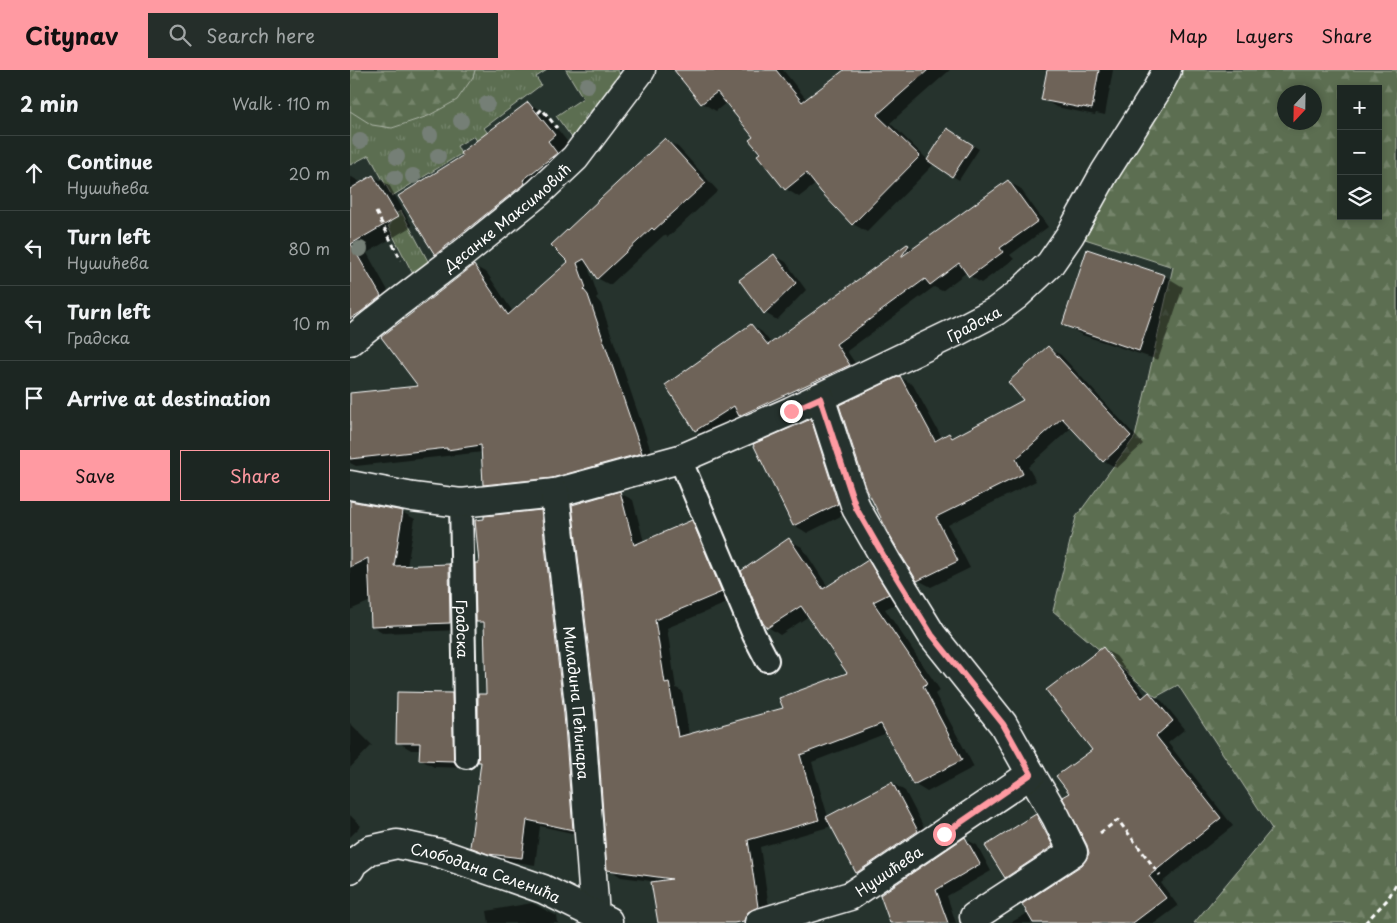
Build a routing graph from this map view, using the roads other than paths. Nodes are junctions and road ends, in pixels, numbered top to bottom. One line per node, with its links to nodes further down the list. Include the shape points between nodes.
1 (640, 70): 3 (street, Десанке Максимовић, via 575,158 538,193)
2 (1167, 70): 4 (street, Градска, via 1050,264 996,311)
3 (350, 341)
4 (820, 398): 5 (street, Градска); 11 (street, via 856,508 932,635 1003,724)
5 (680, 459): 7 (street, Градска); 9 (lane)
6 (350, 485): 8 (street, Градска)
7 (555, 492): 8 (street, Градска); 14 (street, Миладина Пећинара)
8 (460, 503): 10 (lane, Градска)
9 (767, 660)
10 (466, 757)
11 (1031, 774): 13 (street, via 1073,852); 15 (street, Нушићева, via 850,896)
12 (350, 869): 14 (street, Слободана Селенића, via 370,850 397,844 439,853 543,889)
13 (974, 917)
14 (603, 919)
15 (759, 923)

